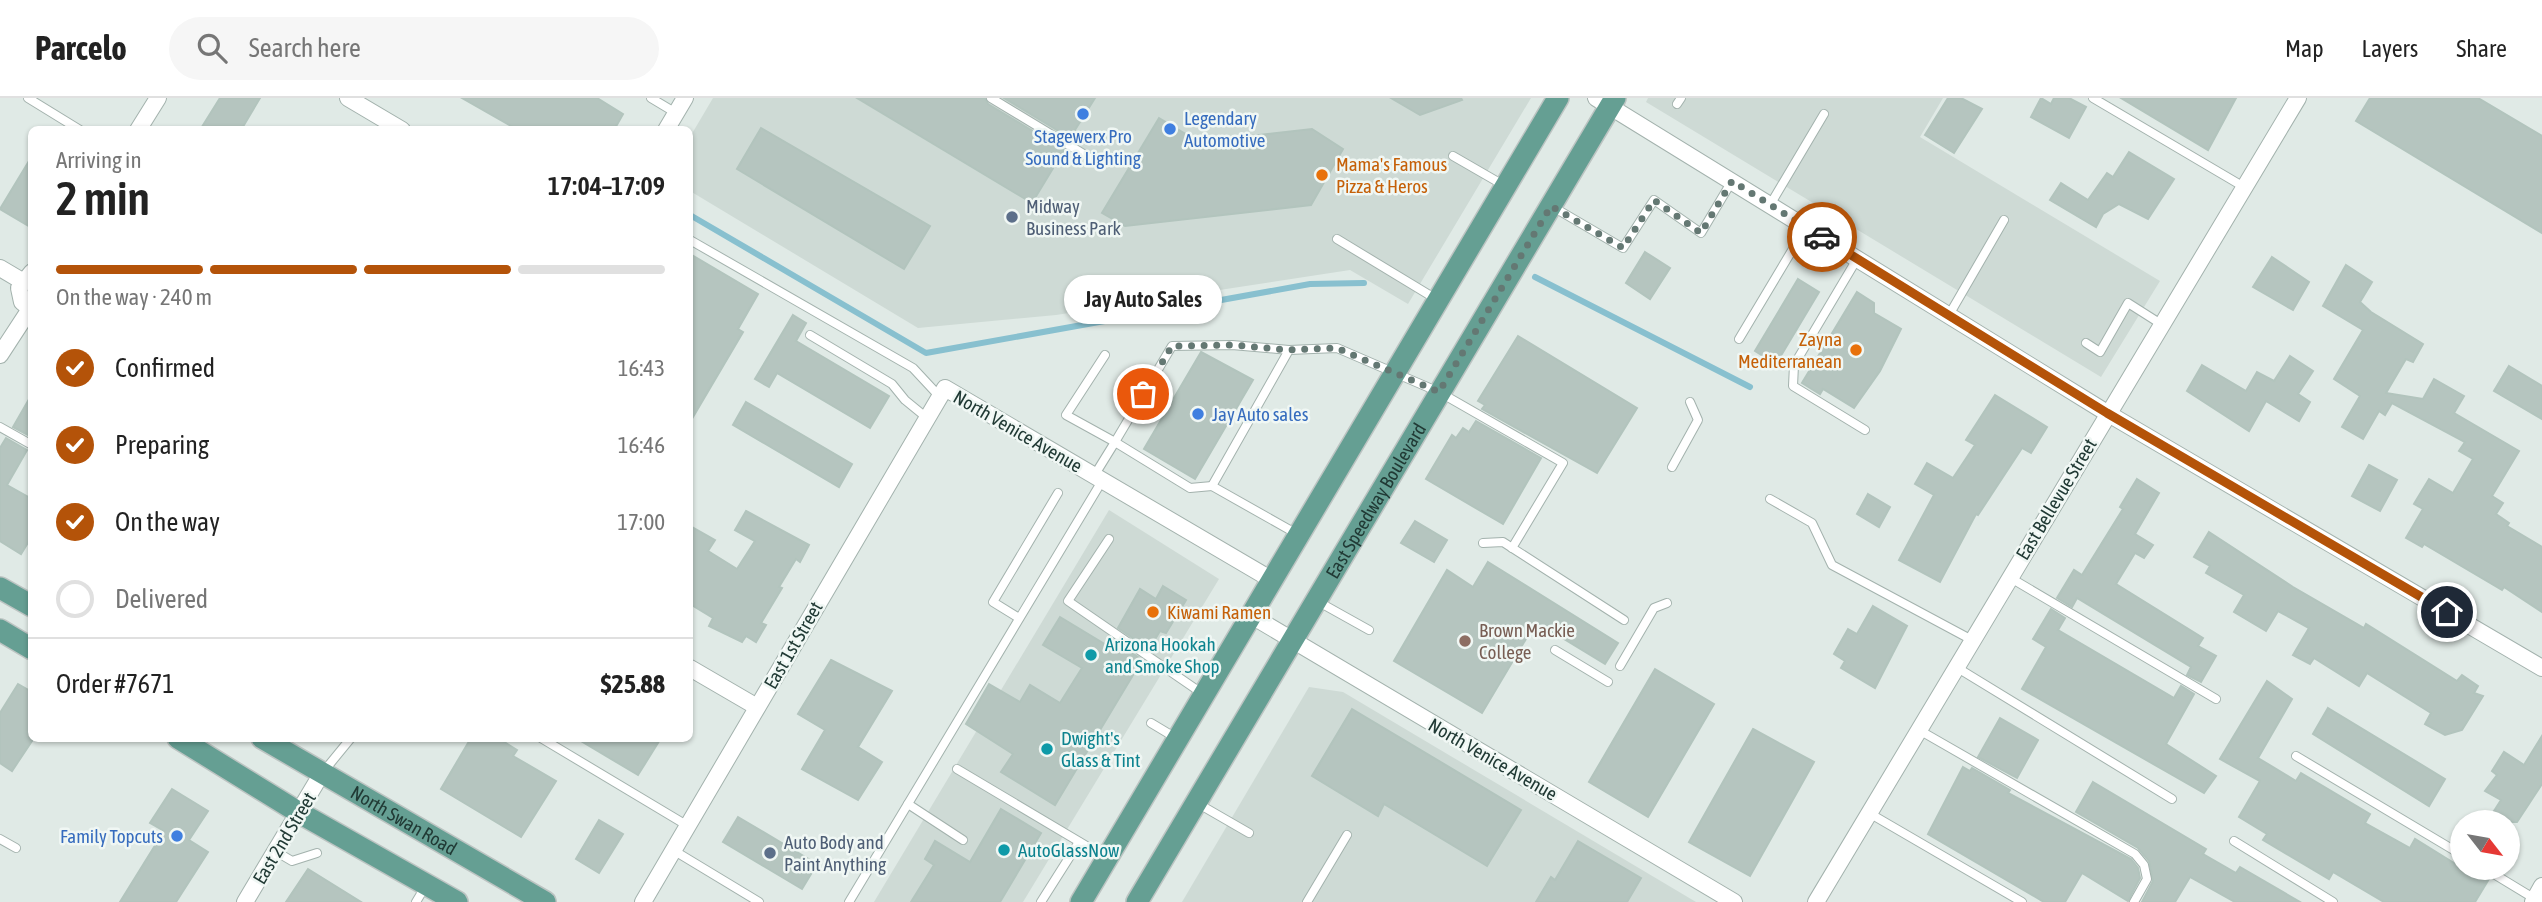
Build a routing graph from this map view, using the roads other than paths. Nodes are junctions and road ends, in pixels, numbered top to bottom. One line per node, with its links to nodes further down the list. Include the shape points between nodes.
1 (28, 98): 13 (lane)
2 (158, 98): 14 (street)
3 (348, 98): 15 (street)
4 (651, 98): 11 (lane)
5 (685, 98): 11 (street)
6 (992, 98): 18 (lane)
7 (1558, 98): 20 (main road)
8 (2093, 98): 21 (lane)
9 (2298, 98): 21 (street, East Bellevue Street)
10 (1607, 101): 19 (street); 23 (main road, East Speedway Boulevard)
11 (676, 113): 16 (street)
12 (1824, 114): 22 (lane)
13 (74, 126)
14 (140, 126)
15 (395, 126)
16 (668, 126)
17 (1453, 156): 20 (lane)
18 (1100, 164)
19 (1732, 181): 22 (street); 23 (lane, via 1701,233 1654,200 1623,248)
20 (1505, 186): 31 (main road)
21 (2244, 187): 35 (street, East Bellevue Street)
22 (1770, 205): 25 (street)
23 (1551, 206): 43 (main road, East Speedway Boulevard)
24 (2004, 220): 34 (lane)
25 (1806, 228): 28 (street); 37 (lane)
26 (1337, 239): 31 (lane)
27 (693, 242): 44 (lane, via 913,368)
28 (1857, 259): 34 (street); 49 (lane, via 1794,365 1793,386)
29 (0, 268): 30 (street)
30 (27, 277): 32 (street, via 20,296)
31 (1437, 300): 42 (main road)
32 (28, 305)
33 (28, 313): 40 (street)
34 (1949, 315): 46 (street)
35 (2161, 324): 38 (lane, via 2128,303 2100,352); 46 (street, East Bellevue Street)
36 (810, 335): 47 (lane, via 892,384)
37 (1739, 339)
38 (2086, 344)
39 (1289, 350): 42 (lane, via 1337,348); 50 (lane, via 1172,346); 54 (lane)
40 (0, 355)
41 (1105, 355): 50 (lane, via 1066,415)
42 (1394, 373): 43 (lane); 57 (main road)
43 (1439, 392): 60 (lane, via 1563,463); 64 (main road, East Speedway Boulevard)
44 (942, 393): 47 (street, East 1st Street); 53 (street, North Venice Avenue)
45 (1690, 402): 52 (lane, via 1698,420)
46 (2107, 413): 61 (street, East Bellevue Street); 78 (street)
47 (928, 418): 83 (street, East 1st Street)
48 (0, 427): 51 (lane)
49 (1865, 429)
50 (1115, 442): 53 (lane); 54 (lane, via 1190,488)
51 (28, 443)
52 (1672, 467)
53 (1098, 478): 62 (street, North Venice Avenue); 68 (lane)
54 (1212, 486): 57 (lane)
55 (1058, 493): 68 (lane, via 993,602)
56 (1770, 499): 72 (lane, via 1812,523 1832,565)
57 (1299, 535): 62 (main road)
58 (1109, 539): 81 (lane, via 1068,601)
59 (1483, 542): 60 (lane, via 1503,542)
60 (1512, 548): 69 (lane)
61 (2009, 578): 72 (street, East Bellevue Street); 82 (lane)
62 (1272, 580): 67 (main road)
63 (0, 587): 66 (main road)
64 (1315, 600): 70 (lane); 73 (main road, East Speedway Boulevard)
65 (1667, 603): 76 (lane, via 1654,608)
66 (28, 604)
67 (1252, 616): 73 (street, North Venice Avenue); 81 (main road)
68 (1019, 618): 96 (lane)
69 (1624, 620)
70 (1369, 630)
71 (0, 631): 74 (main road)
72 (1972, 640): 77 (street, East Bellevue Street)
73 (1292, 641): 95 (main road, East Speedway Boulevard); 126 (street, North Venice Avenue)
74 (28, 647)
75 (1555, 650): 80 (lane)
76 (1620, 666)
77 (1956, 667): 85 (street, East Bellevue Street); 94 (lane)
78 (2542, 668)
79 (693, 673): 83 (street)
80 (1608, 682)
81 (1204, 695): 86 (main road)
82 (2216, 699)
83 (757, 707): 99 (street, East 1st Street)
84 (1151, 723): 86 (lane)
85 (1919, 730): 98 (street, East Bellevue Street); 129 (lane, via 2135,854 2147,879)
86 (1178, 739): 111 (main road)
87 (184, 742): 97 (main road)
88 (269, 742): 93 (main road, North Swan Road)
89 (348, 742): 93 (lane)
90 (548, 742): 99 (lane)
91 (2296, 756): 107 (lane)
92 (957, 769): 105 (lane)
93 (322, 774): 97 (street, East 2nd Street); 118 (main road, North Swan Road)
94 (2172, 799)
95 (1196, 803): 100 (lane); 124 (main road, East Speedway Boulevard)
96 (908, 804): 103 (lane); 121 (lane)
97 (298, 812): 109 (street, East 2nd Street); 113 (main road)
98 (1869, 813): 127 (street, East Bellevue Street); 128 (lane)
99 (688, 825): 108 (street, East 1st Street)
100 (1249, 833)
101 (1347, 835): 125 (lane)
102 (0, 839): 106 (lane)
103 (964, 840)
104 (2234, 841): 130 (lane)
105 (1079, 842): 111 (lane); 115 (lane)
106 (16, 848)
107 (2450, 848)
108 (673, 850): 119 (street, East 1st Street); 120 (lane)
109 (275, 851): 110 (lane, via 292,861); 117 (street, East 2nd Street)
110 (317, 853)
111 (1107, 858): 123 (main road)
112 (2506, 880): 114 (lane)
113 (421, 893): 116 (main road)
114 (2538, 897)
115 (1043, 898): 122 (lane)
116 (454, 901)
117 (245, 902)
118 (545, 902)
119 (643, 902)
120 (759, 902)
121 (849, 902)
122 (1055, 902)
123 (1081, 902)
124 (1136, 902)
125 (1307, 902)
126 (1734, 902)
127 (1816, 902)
128 (2022, 902)
129 (2134, 902)
130 (2333, 902)

